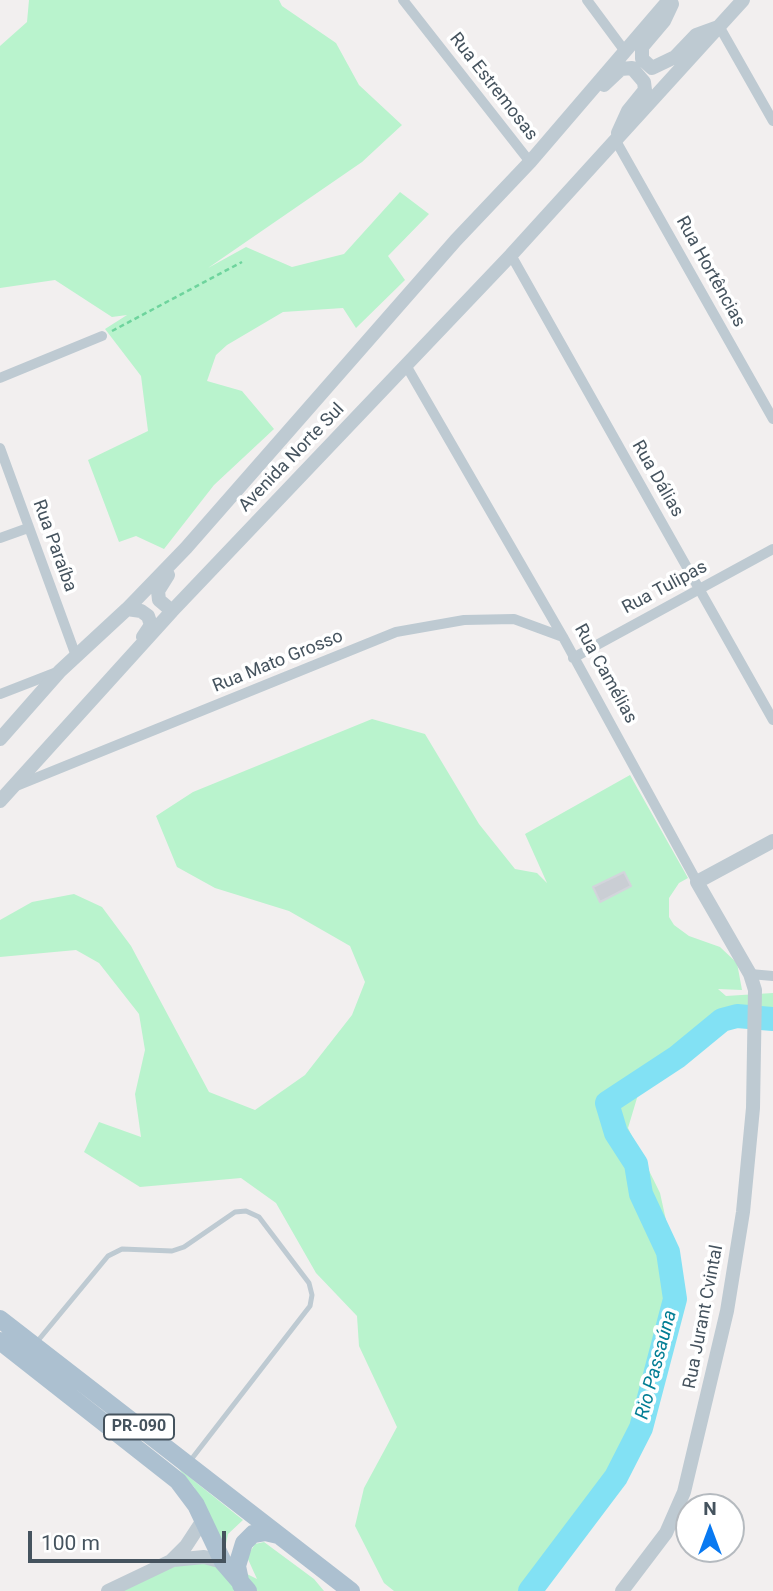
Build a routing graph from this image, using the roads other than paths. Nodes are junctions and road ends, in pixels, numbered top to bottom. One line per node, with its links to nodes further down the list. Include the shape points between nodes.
1 (403, 0): 10 (street, Rua Estremosas)
2 (587, 0): 6 (street)
3 (672, 0): 5 (street, Avenida Norte Sul, via 664,21 642,47 642,59 652,68 676,57 696,34); 6 (street, Avenida Norte Sul)
4 (743, 0): 5 (street, Avenida Norte Sul)
5 (719, 26): 8 (street); 9 (street, Avenida Norte Sul)
6 (624, 50): 7 (street, Avenida Norte Sul)
7 (574, 110): 9 (street, Avenida Norte Sul, via 621,69 632,68 645,90 621,122); 10 (street, Avenida Norte Sul)
8 (773, 121)
9 (615, 143): 11 (street, Avenida Norte Sul); 15 (street, Rua Hortências)
10 (530, 162): 19 (street, Avenida Norte Sul)
11 (511, 255): 13 (street, Avenida Norte Sul); 21 (street, Rua Dálias)
12 (102, 336): 14 (street)
13 (407, 367): 23 (street, Avenida Norte Sul); 24 (street, Rua Camélias)
14 (0, 378)
15 (773, 419)
16 (0, 448): 17 (street, Rua Paraíba)
17 (28, 528): 18 (street); 25 (street, Rua Paraíba)
18 (0, 538)
19 (186, 548): 22 (street, Avenida Norte Sul); 23 (street, via 158,591 159,600)
20 (773, 549): 21 (street, Rua Tulipas)
21 (701, 590): 27 (street, Rua Tulipas); 30 (street, Rua Dálias)
22 (127, 609): 25 (street, Avenida Norte Sul); 26 (street, via 141,611 150,625)
23 (172, 611): 26 (street, Avenida Norte Sul)
24 (563, 637): 27 (street, Rua Camélias); 32 (street, Rua Mato Grosso, via 514,619 464,620 396,632)
25 (76, 656): 28 (street, Avenida Norte Sul)
26 (130, 658): 32 (street, Avenida Norte Sul)
27 (573, 658): 35 (street, Rua Camélias)
28 (60, 671): 29 (street); 31 (street, Avenida Norte Sul)
29 (0, 694)
30 (773, 720)
31 (0, 739)
32 (13, 787): 33 (street, Avenida Norte Sul)
33 (0, 801)
34 (773, 841): 35 (street)
35 (697, 882): 36 (street, Rua Camélias)
36 (750, 974): 37 (street); 38 (street, Rua Camélias)
37 (773, 976)
38 (756, 1005): 51 (street, Rua Jurant Cvintal, via 743,1212 699,1436 671,1522)
39 (0, 1319): 41 (main road, PR-090)
40 (0, 1341): 43 (main road, PR-090, via 165,1469 187,1492)
41 (34, 1345): 42 (main road, PR-090); 42 (lane, via 108,1255 122,1249 172,1251 235,1212 259,1217 309,1283 310,1306)
42 (188, 1464): 44 (main road, PR-090)
43 (203, 1520): 45 (street); 46 (main road, PR-090)
44 (278, 1535): 47 (main road, PR-090); 48 (main road, via 253,1534 244,1543 237,1566)
45 (171, 1560): 46 (street); 49 (street)
46 (223, 1562): 48 (main road, PR-090)
47 (334, 1583): 50 (main road, PR-090)
48 (245, 1588)
49 (108, 1591)
50 (351, 1591)
51 (622, 1591)

